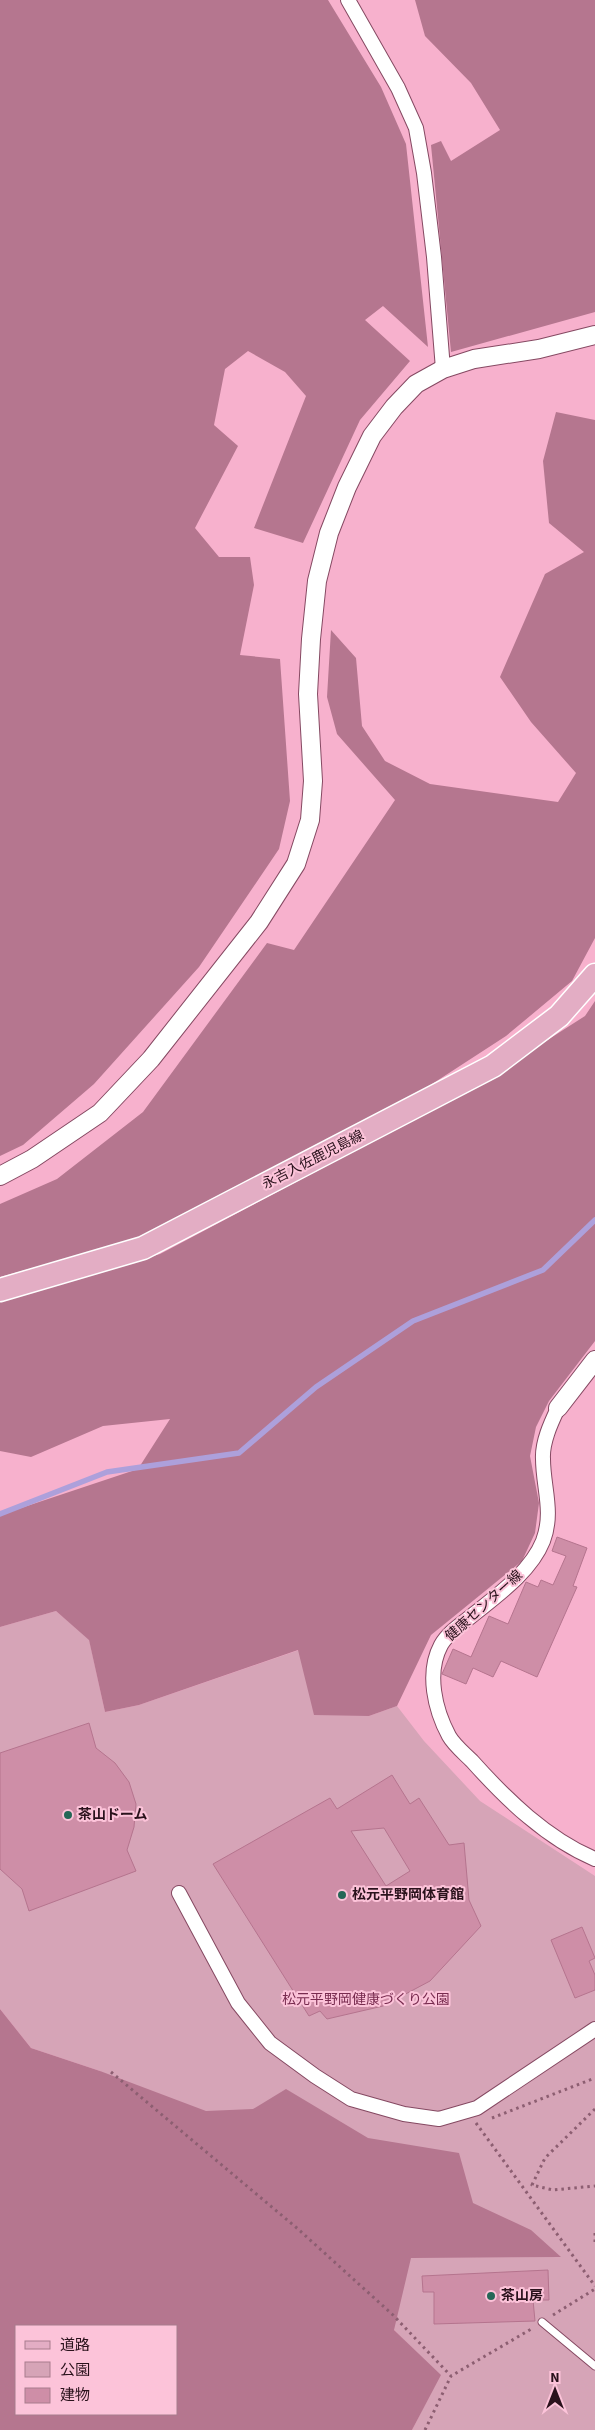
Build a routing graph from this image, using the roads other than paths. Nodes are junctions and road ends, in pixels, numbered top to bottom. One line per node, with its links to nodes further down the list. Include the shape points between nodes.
1 (348, 0): 3 (street, via 398,88 416,128 434,257)
2 (595, 335): 3 (street)
3 (444, 369): 5 (street, via 416,384 372,436 329,533 317,581 311,639 308,694 313,781 310,820 296,864 259,922 151,1059 100,1113)
4 (595, 975): 6 (main road, 永吉入佐鹿児島線, via 558,1016 493,1066 143,1248)
5 (0, 1176)
6 (0, 1290)
7 (595, 1360): 8 (street, 健康センター線)
8 (558, 1408): 9 (street, 健康センター線, via 549,1426 543,1458 549,1513 543,1540 531,1564 454,1629 442,1644 434,1665 434,1690 438,1712 450,1738 500,1792 546,1830)
9 (595, 1859)
10 (179, 1893): 11 (street, via 238,2003 270,2043 351,2098 404,2114 439,2119 477,2108)
11 (595, 2029)
12 (542, 2322): 13 (lane)
13 (595, 2366)

